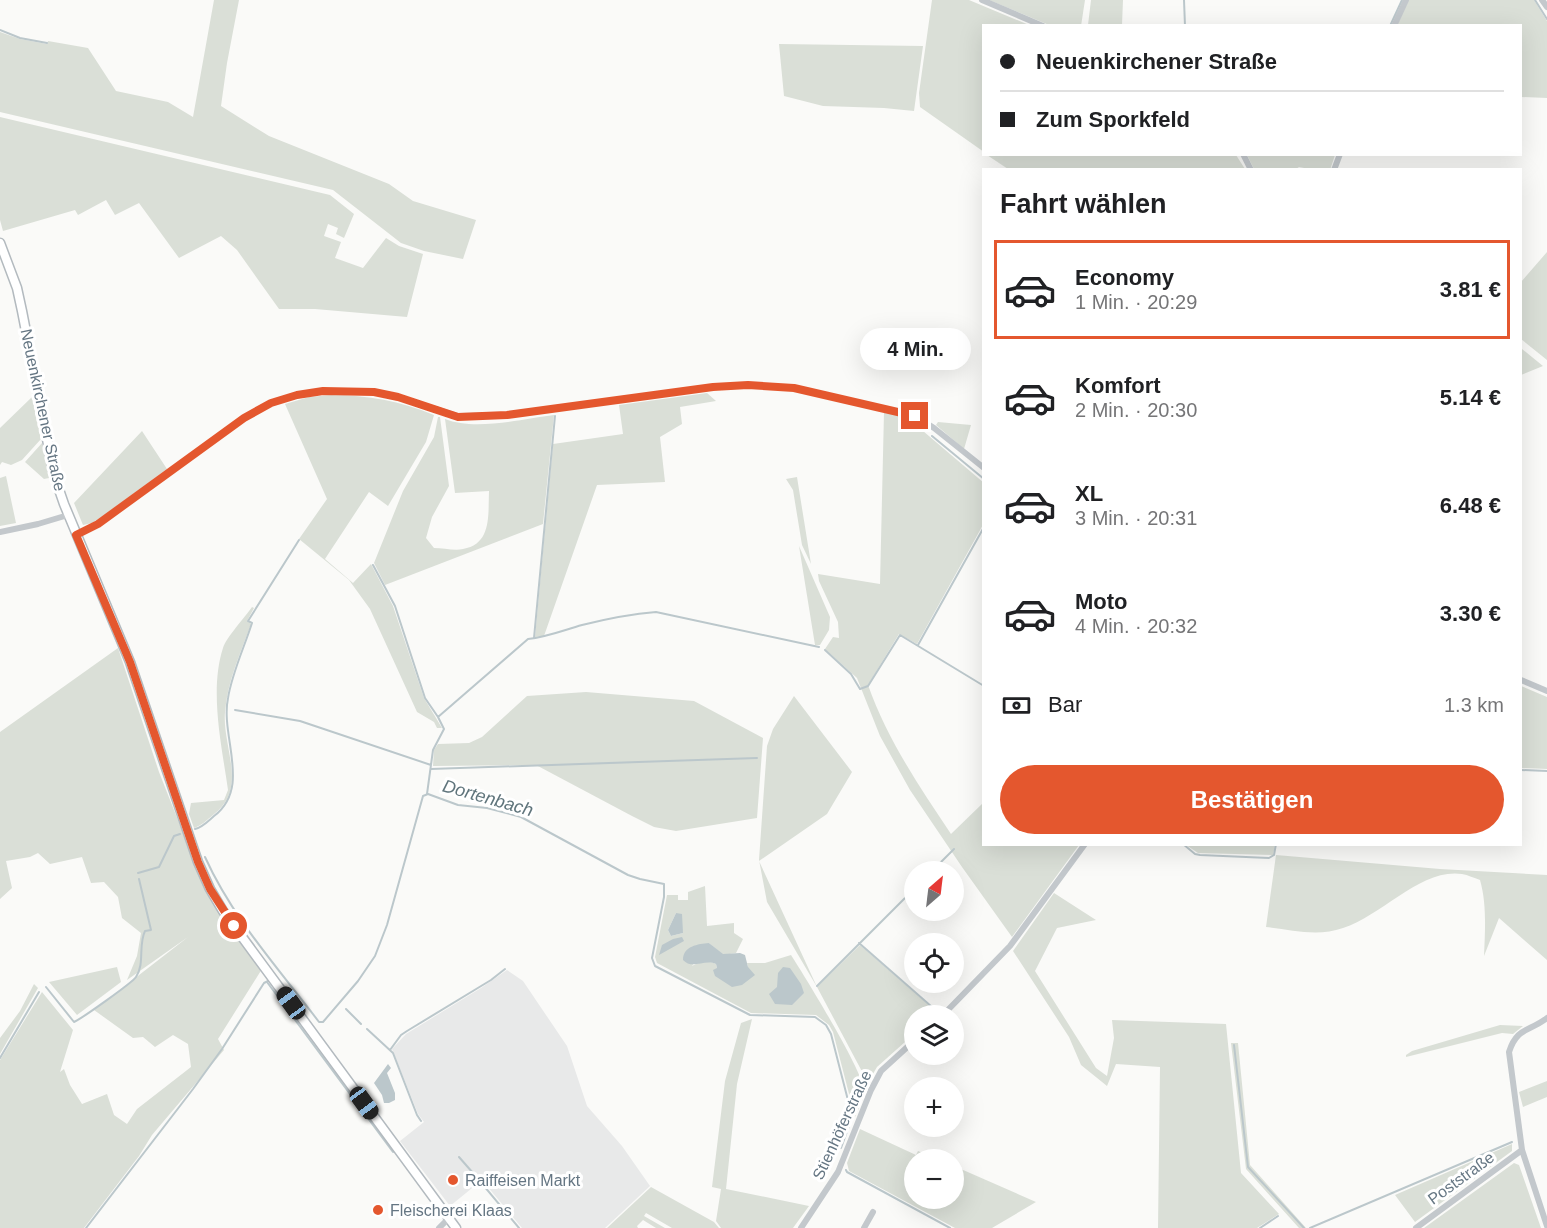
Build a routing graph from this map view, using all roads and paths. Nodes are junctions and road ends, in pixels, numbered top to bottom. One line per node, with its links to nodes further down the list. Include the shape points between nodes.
1 (982, 0): 5 (street)
2 (1406, 0): 6 (street)
3 (1542, 0): 4 (street)
4 (1547, 7)
5 (1038, 24)
6 (1395, 24)
7 (0, 243): 9 (street, Neuenkirchener Straße, via 17,288 54,475)
8 (982, 466): 11 (street, via 915,416 782,386 713,387 474,417 443,413 374,392 323,391 259,408 98,524)
9 (68, 515): 10 (street); 11 (street, Neuenkirchener Straße)
10 (0, 532)
11 (76, 535): 20 (street, Neuenkirchener Straße, via 130,662 210,889)
12 (1522, 680): 13 (street)
13 (1547, 691)
14 (1084, 846): 15 (street, via 1015,939)
15 (952, 1005)
16 (1547, 1018): 18 (street, via 1520,1032 1509,1052)
17 (904, 1050): 24 (street, Stienhöferstraße, via 881,1071 870,1090 838,1172)
18 (1522, 1150): 21 (street); 26 (street, Poststraße)
19 (873, 1212): 25 (street)
20 (449, 1218): 22 (street); 23 (street, Neuenkirchener Straße)
21 (1547, 1226)
22 (438, 1228)
23 (456, 1228)
24 (801, 1228)
25 (864, 1228)
26 (1416, 1228)

